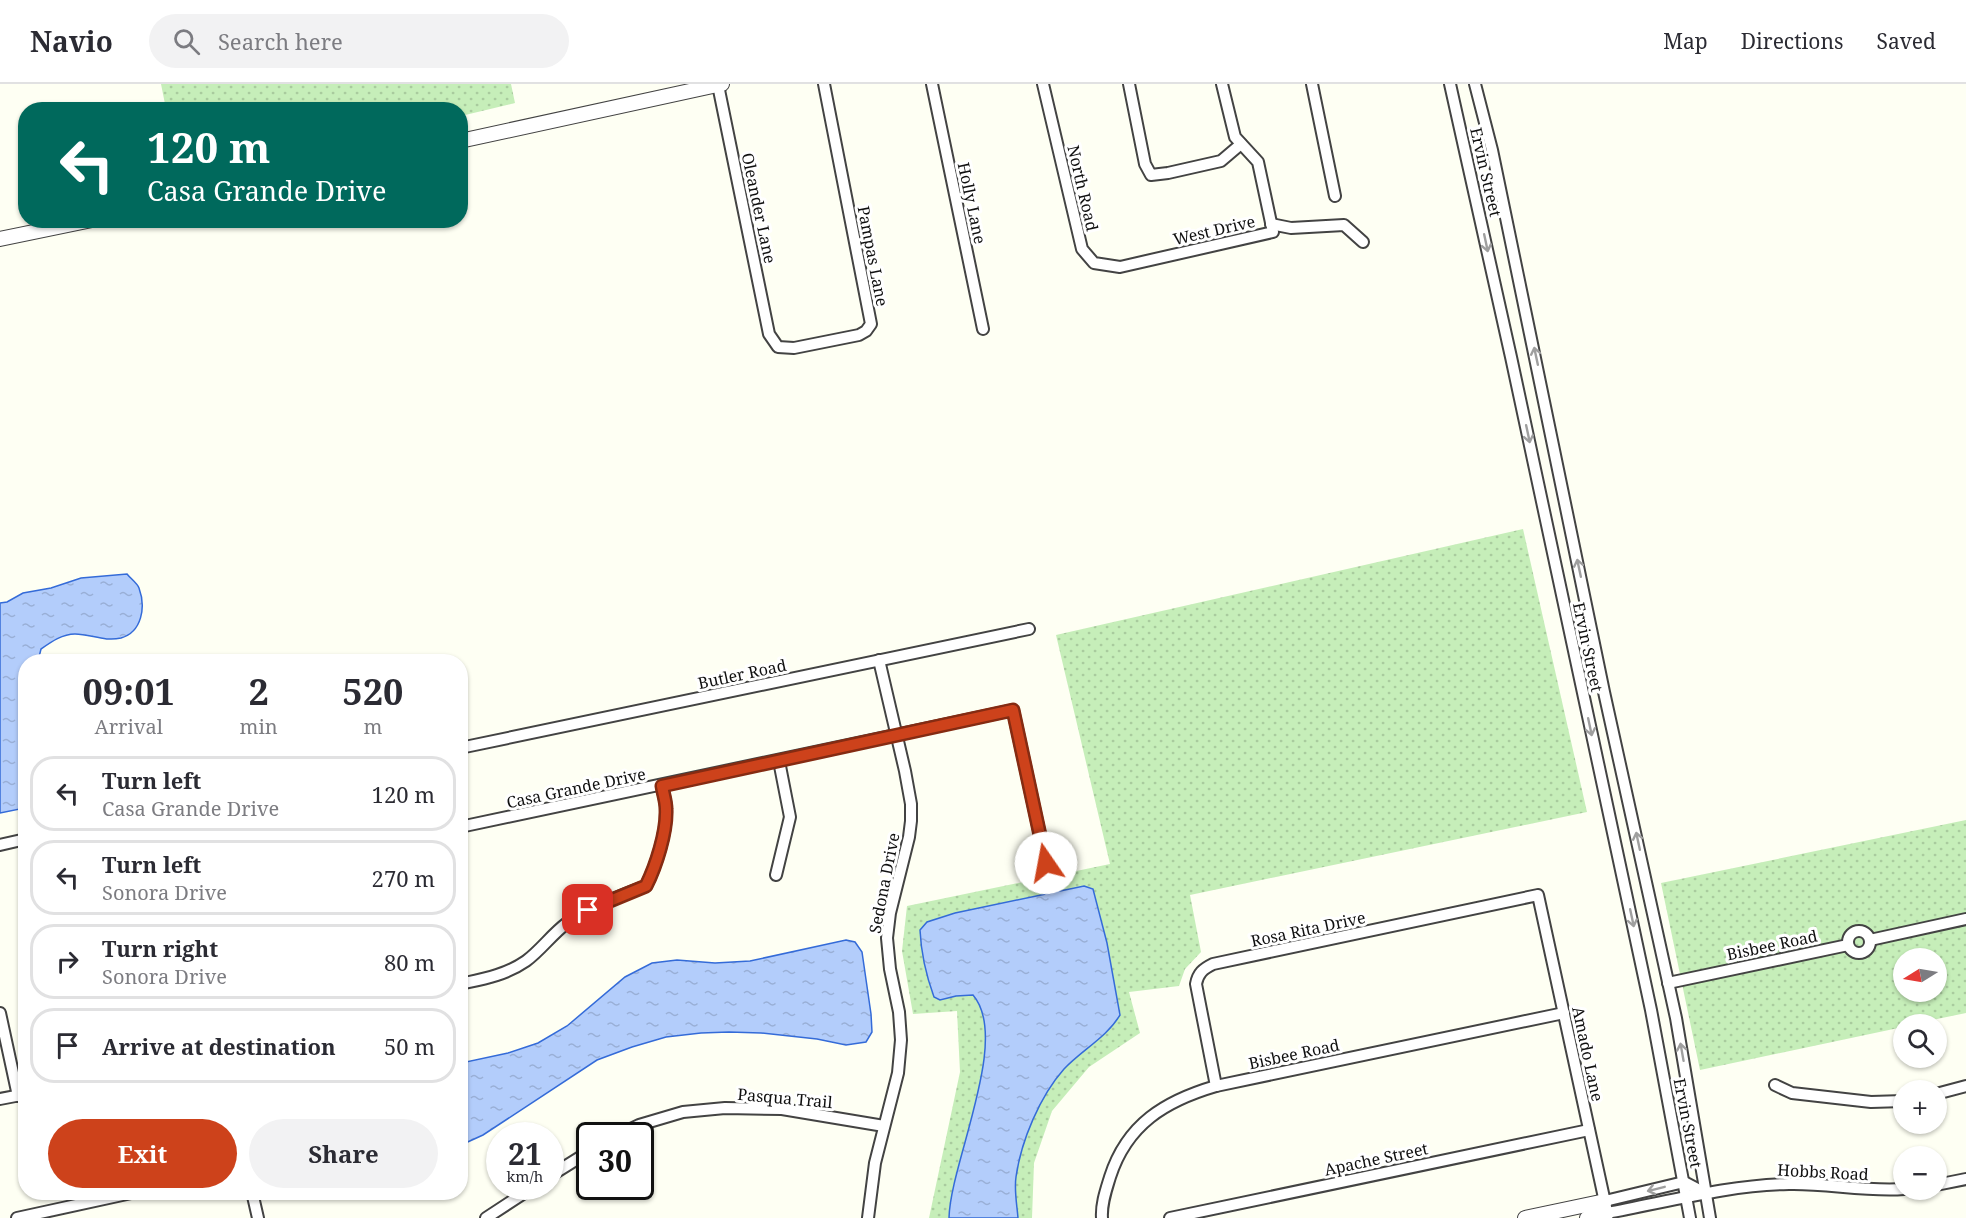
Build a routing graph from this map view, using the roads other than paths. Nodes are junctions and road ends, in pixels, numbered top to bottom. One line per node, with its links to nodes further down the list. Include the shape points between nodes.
1 (720, 84): 10 (street); 19 (street, Oleander Lane)
2 (824, 84): 19 (street, Pampas Lane, via 871,324 859,335 794,348 778,347)
3 (932, 84): 18 (street, Holly Lane)
4 (1043, 84): 17 (street, North Road, via 1082,249 1094,262 1120,267)
5 (1129, 84): 11 (street, via 1145,164 1152,176 1221,161)
6 (1222, 84): 11 (street, via 1235,137)
7 (1312, 84): 12 (street)
8 (1450, 84): 51 (street, Ervin Street, one-way to 51, via 1652,1010)
9 (1475, 84): 36 (street, Ervin Street, one-way to 9)
10 (468, 139)
11 (1241, 144): 13 (street, via 1258,162)
12 (1335, 196)
13 (1271, 224): 16 (street, West Drive, via 1291,228 1344,225); 17 (street, West Drive, via 1273,232)
14 (53, 228): 15 (street)
15 (0, 239)
16 (1363, 242)
17 (1162, 257)
18 (983, 328)
19 (771, 337)
20 (1029, 629): 21 (street, Butler Road)
21 (879, 660): 22 (street, Sedona Drive); 23 (street, Butler Road)
22 (896, 735): 24 (street, Casa Grande Drive); 29 (street, Casa Grande Drive, via 1013,710); 48 (street, Sedona Drive, via 911,821 887,938 901,1040 898,1073)
23 (468, 746)
24 (779, 761): 25 (street, Casa Grande Drive); 30 (street, via 790,817)
25 (662, 786): 26 (street, Casa Grande Drive); 35 (street, via 666,822 646,886 580,915 509,971)
26 (468, 825)
27 (18, 842): 28 (street)
28 (0, 845)
29 (1046, 863)
30 (776, 875)
31 (1538, 896): 38 (street, Amado Lane); 41 (street, Rosa Rita Drive, via 1204,969 1196,984)
32 (1966, 919): 33 (street)
33 (1870, 940): 34 (street, via 1863,953 1856,953); 34 (street, via 1867,934 1856,931 1850,934)
34 (1848, 945): 36 (street, Bisbee Road)
35 (468, 982)
36 (1668, 983): 54 (street, Ervin Street, one-way to 36)
37 (0, 1013): 39 (street)
38 (1564, 1013): 41 (street, Bisbee Road); 49 (street, Amado Lane)
39 (18, 1080)
40 (1775, 1085): 46 (street, via 1792,1093)
41 (1216, 1086): 64 (street, Bisbee Road, via 1187,1094 1158,1110 1125,1143 1108,1181)
42 (1966, 1086): 43 (street)
43 (1947, 1091)
44 (18, 1096): 45 (street)
45 (0, 1099)
46 (1893, 1101)
47 (649, 1122): 48 (street, Pasqua Trail, via 683,1112 725,1108 782,1109)
48 (884, 1126): 63 (street, Sedona Drive)
49 (1589, 1130): 59 (street, Amado Lane); 65 (street, Apache Street)
50 (1966, 1179): 52 (street)
51 (1683, 1182): 54 (street); 55 (street, Ervin Street); 59 (street, Hobbs Road, one-way to 59)
52 (1947, 1183)
53 (1893, 1190): 54 (street, Hobbs Road, via 1788,1184)
54 (1705, 1193): 55 (street, Hobbs Road); 69 (street, Ervin Street)
55 (1685, 1198): 59 (street, Hobbs Road); 68 (street, Ervin Street)
56 (99, 1200): 60 (street)
57 (254, 1200): 61 (street)
58 (514, 1200): 62 (street)
59 (1607, 1211): 66 (street, Hobbs Road); 67 (street, Hobbs Road)
60 (16, 1218)
61 (258, 1218)
62 (486, 1218)
63 (868, 1218)
64 (1102, 1218)
65 (1170, 1218)
66 (1525, 1218)
67 (1587, 1218)
68 (1690, 1218)
69 (1710, 1218)

